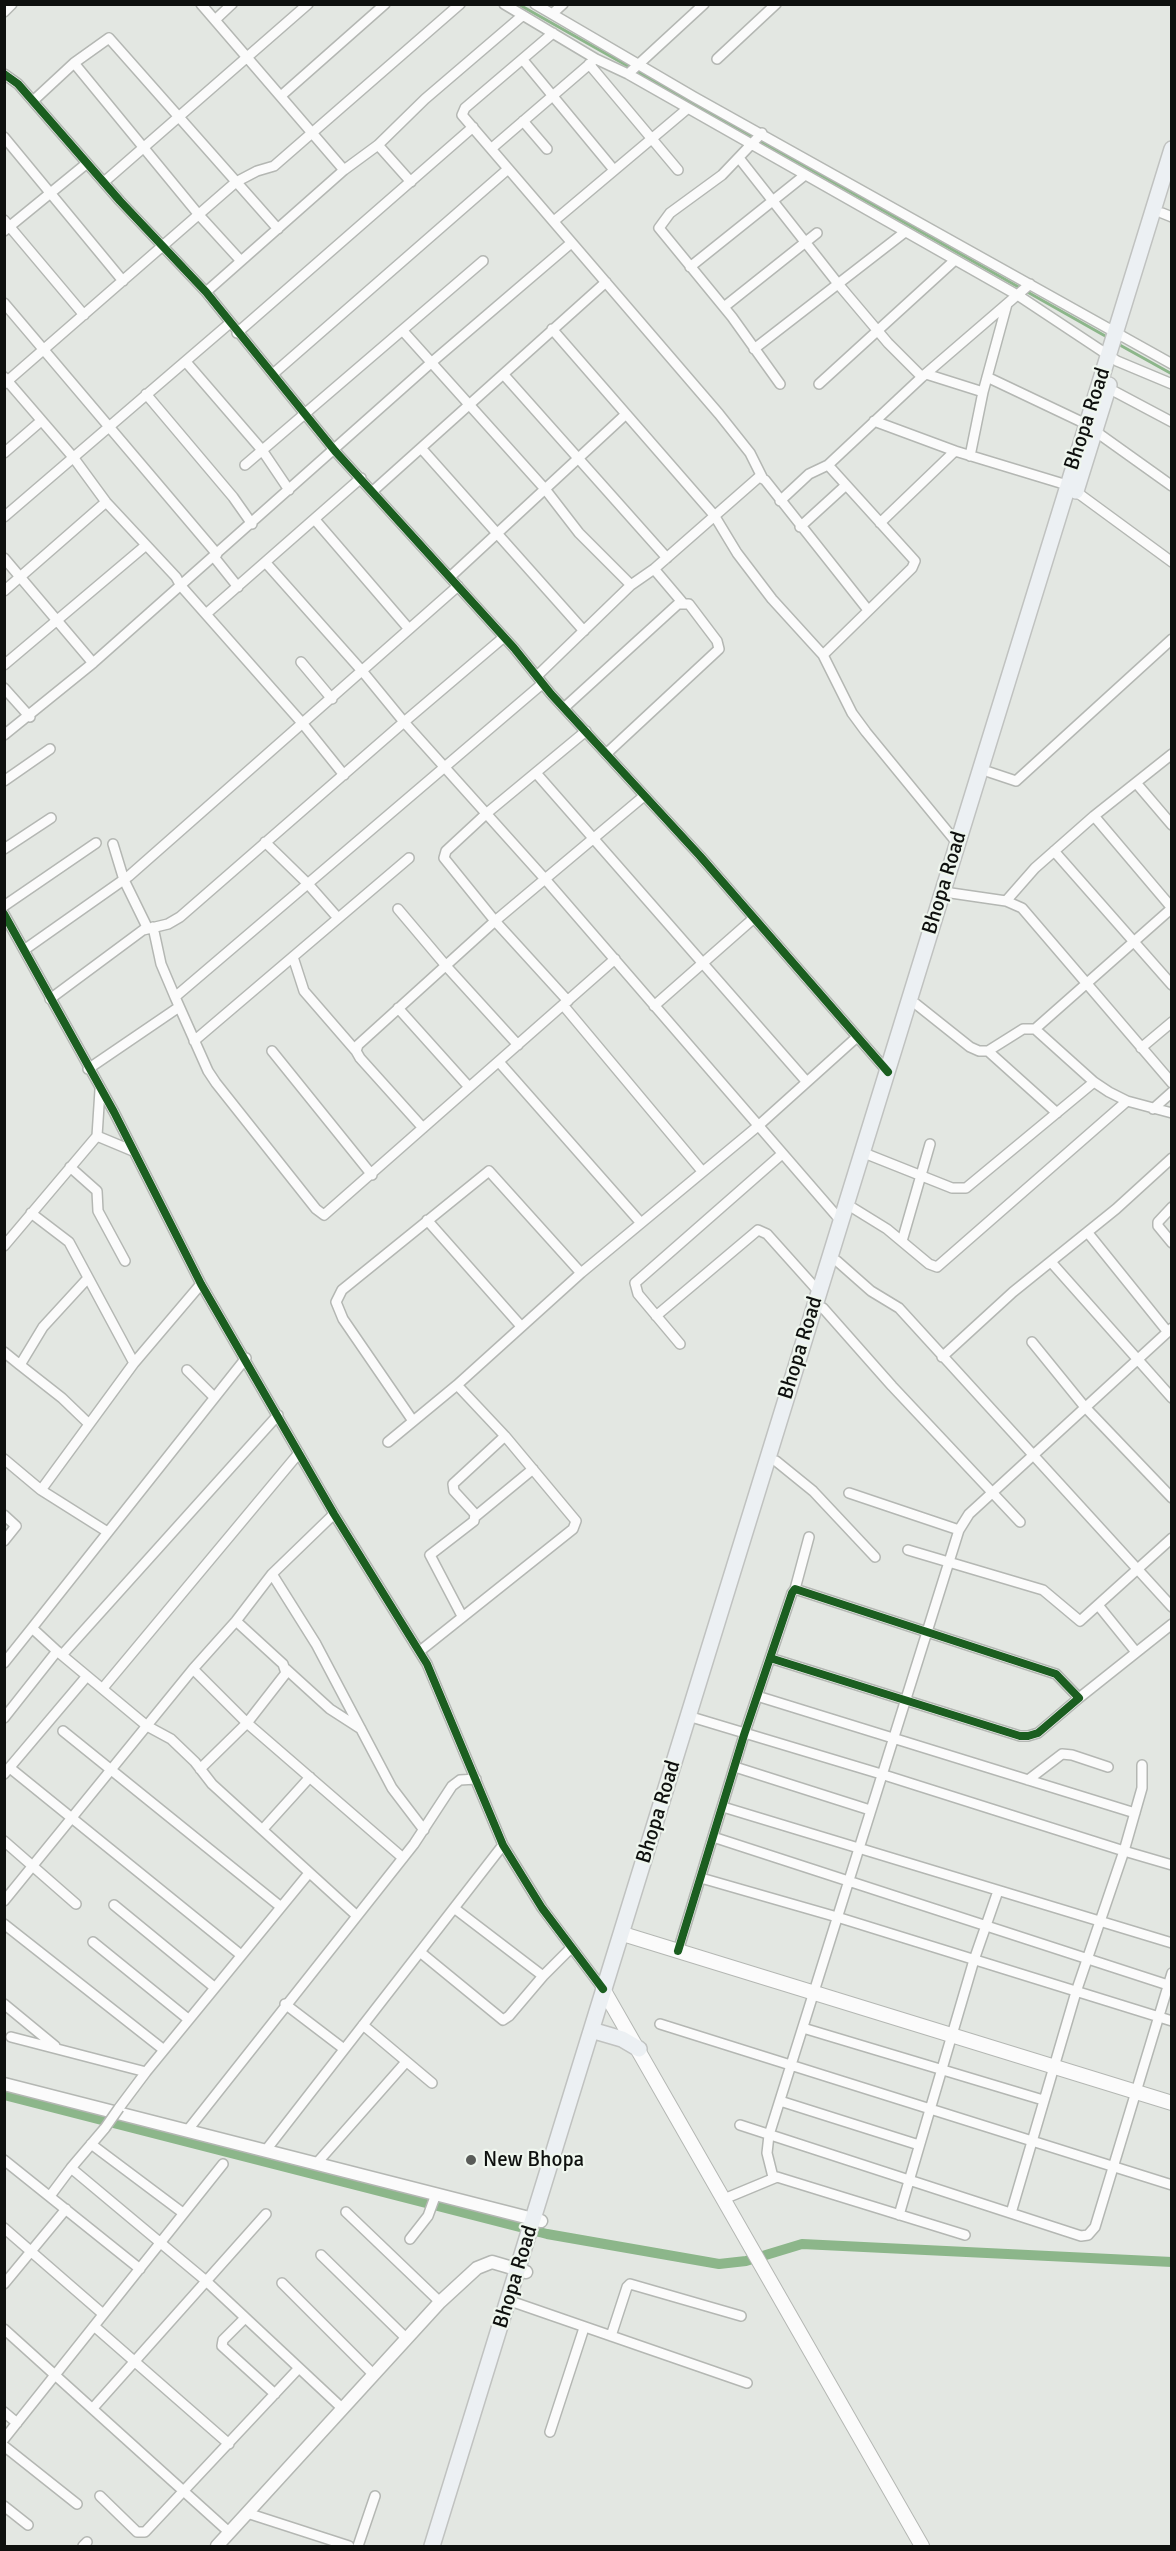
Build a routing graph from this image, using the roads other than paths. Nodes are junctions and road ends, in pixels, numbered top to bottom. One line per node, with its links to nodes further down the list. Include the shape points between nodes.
1 (12, 4): 12 (street)
2 (201, 4): 15 (street)
3 (232, 4): 15 (street)
4 (308, 4): 17 (street)
5 (385, 4): 24 (street)
6 (460, 4): 31 (street)
7 (504, 4): 14 (street)
8 (535, 4): 13 (street)
9 (563, 4): 13 (street)
10 (704, 4): 22 (street)
11 (776, 4): 18 (street)
12 (4, 12)
13 (552, 14): 22 (street)
14 (522, 16): 16 (street); 35 (street)
15 (215, 20): 17 (street)
16 (553, 33): 19 (street); 20 (street)
17 (248, 57): 24 (street); 28 (street)
18 (717, 59)
19 (523, 60): 25 (street); 30 (street, via 465,108 462,115)
20 (593, 62): 22 (street); 25 (street); 33 (street)
21 (74, 63): 26 (street); 28 (street, via 110,38); 37 (street)
22 (632, 69): 27 (street); 34 (street)
23 (4, 74): 26 (street)
24 (282, 95): 31 (street)
25 (554, 95): 29 (street); 44 (street)
26 (33, 100): 41 (street)
27 (687, 108): 33 (street); 34 (street)
28 (180, 116): 37 (street); 49 (street)
29 (523, 121): 36 (street); 38 (street)
30 (473, 127): 36 (street); 50 (street)
31 (314, 134): 43 (street); 49 (street, via 272,168)
32 (4, 137): 51 (street)
33 (652, 138): 44 (street); 45 (street)
34 (757, 139): 40 (street); 46 (street); 70 (street)
35 (378, 145): 43 (street); 50 (street)
36 (492, 148): 42 (street)
37 (144, 149): 48 (street); 54 (street)
38 (547, 149)
39 (1172, 149): 81 (main road, Bhopa Road)
40 (739, 158): 52 (street); 66 (street, via 659,224 660,231)
41 (87, 164): 48 (street); 51 (street)
42 (508, 169): 55 (street); 87 (street)
43 (344, 170): 57 (street)
44 (614, 170): 55 (street)
45 (678, 170)
46 (805, 175): 52 (street); 58 (street)
47 (1172, 181): 53 (main road, Bhopa Road)
48 (104, 182): 62 (street)
49 (236, 182): 54 (street); 57 (street)
50 (411, 182): 80 (street)
51 (51, 193): 56 (street); 67 (street)
52 (773, 201): 60 (street); 66 (street)
53 (1167, 215): 81 (main road, Bhopa Road)
54 (199, 216): 62 (street); 64 (street)
55 (554, 221): 61 (street)
56 (6, 226): 75 (street)
57 (278, 229): 64 (street)
58 (905, 232): 63 (street); 69 (street)
59 (817, 233): 60 (street)
60 (806, 242): 69 (street); 74 (street)
61 (570, 244): 68 (street); 85 (street)
62 (161, 245): 67 (street); 71 (street)
63 (955, 260): 70 (street); 79 (street)
64 (241, 261): 71 (street)
65 (483, 261): 78 (street)
66 (690, 267): 74 (street)
67 (123, 281): 75 (street)
68 (606, 282): 77 (street); 116 (street, via 737,437)
69 (839, 285): 79 (street); 82 (street)
70 (1025, 290): 73 (street); 81 (street); 81 (street)
71 (206, 292): 76 (street)
72 (4, 303): 83 (street)
73 (1007, 304): 89 (street); 90 (street)
74 (724, 308): 82 (street)
75 (84, 315): 83 (street)
76 (230, 323): 80 (street); 84 (street)
77 (552, 329): 88 (street); 100 (street)
78 (403, 331): 85 (street); 99 (street)
79 (879, 332): 89 (street); 93 (street)
80 (237, 333): 87 (street)
81 (1116, 347): 86 (street); 94 (street); 95 (main road, Bhopa Road); 105 (main road, Bhopa Road)
82 (754, 348): 92 (street)
83 (43, 350): 91 (street); 104 (street)
84 (186, 362): 97 (street); 107 (street)
85 (432, 362): 98 (street); 108 (street)
86 (1172, 364)
87 (273, 374): 99 (street)
88 (504, 375): 98 (street); 113 (street)
89 (924, 375): 96 (street); 102 (street)
90 (987, 377): 96 (street); 105 (street)
91 (6, 380): 101 (street)
92 (780, 384)
93 (819, 384)
94 (1172, 384)
95 (1108, 388): 103 (street); 105 (main road, Bhopa Road)
96 (983, 392): 111 (street)
97 (146, 394): 104 (street); 130 (street)
98 (469, 406): 106 (street); 121 (street)
99 (306, 415): 107 (street); 108 (street)
100 (625, 415): 113 (street); 126 (street)
101 (41, 421): 110 (street); 112 (street)
102 (874, 421): 109 (street); 115 (street)
103 (1172, 422)
104 (109, 425): 112 (street); 134 (street)
105 (1090, 428): 119 (street); 120 (main road, Bhopa Road)
106 (421, 448): 123 (street); 132 (street)
107 (262, 450): 114 (street); 122 (street)
108 (335, 451): 117 (street); 122 (street)
109 (955, 451): 111 (street); 129 (street)
110 (4, 453)
111 (970, 456): 120 (street)
112 (73, 457): 125 (street); 127 (street)
113 (577, 459): 121 (street); 136 (street)
114 (245, 465)
115 (828, 465): 118 (street); 124 (street, via 809,474)
116 (762, 477): 124 (street); 126 (street, via 755,478)
117 (361, 478): 123 (street); 128 (street)
118 (845, 486): 129 (street); 131 (street)
119 (1172, 486)
120 (1072, 488): 137 (street); 174 (main road, Bhopa Road); 186 (main road, Bhopa Road)
121 (544, 489): 132 (street); 142 (street, via 579,533)
122 (289, 490): 130 (street)
123 (373, 490): 141 (street)
124 (780, 501): 131 (street)
125 (106, 502): 133 (street); 140 (street)
126 (714, 515): 136 (street); 155 (street, via 772,599)
127 (4, 517)
128 (315, 520): 138 (street); 151 (street)
129 (880, 522): 148 (street, via 914,558 915,564)
130 (252, 524): 134 (street)
131 (800, 527): 148 (street)
132 (497, 533): 141 (street); 152 (street)
133 (145, 546): 143 (street); 150 (street)
134 (216, 555): 143 (street); 145 (street)
135 (4, 558): 140 (street)
136 (667, 558): 139 (street)
137 (1172, 562)
138 (266, 563): 145 (street); 159 (street)
139 (654, 569): 142 (street); 147 (street)
140 (21, 577): 146 (street); 150 (street)
141 (450, 577): 144 (street)
142 (631, 585): 152 (street)
143 (181, 586): 149 (street); 157 (street)
144 (458, 586): 151 (street); 153 (street)
145 (238, 587): 149 (street)
146 (4, 591)
147 (682, 602): 163 (street); 170 (street, via 689,604 719,649)
148 (868, 610): 155 (street)
149 (206, 614): 166 (street)
150 (57, 620): 157 (street); 158 (street)
151 (409, 629): 159 (street)
152 (584, 631): 160 (street)
153 (504, 637): 160 (street); 165 (street)
154 (1172, 639): 174 (street, via 1016,781)
155 (823, 655): 186 (street, via 856,719)
156 (301, 662): 162 (street)
157 (93, 663): 164 (street)
158 (4, 665)
159 (363, 672): 162 (street); 165 (street)
160 (539, 680): 163 (street); 172 (street)
161 (4, 688): 164 (street)
162 (332, 699): 166 (street)
163 (565, 706): 167 (street)
164 (30, 717): 168 (street)
165 (404, 722): 172 (street); 175 (street)
166 (303, 724): 175 (street); 192 (street)
167 (586, 731): 170 (street); 173 (street)
168 (4, 735)
169 (50, 749): 176 (street)
170 (606, 754): 178 (street)
171 (1172, 754): 177 (street)
172 (447, 767): 179 (street); 193 (street)
173 (536, 772): 179 (street); 183 (street)
174 (989, 772): 194 (main road, Bhopa Road)
175 (344, 775): 184 (street)
176 (4, 781)
177 (1137, 784): 180 (street); 182 (street)
178 (644, 796): 183 (street); 201 (street)
179 (487, 813): 191 (street); 202 (street, via 446,851 444,858)
180 (1094, 816): 189 (street); 197 (street)
181 (51, 818): 188 (street)
182 (1172, 825)
183 (592, 838): 191 (street); 208 (street)
184 (265, 842): 193 (street); 203 (street, via 180,917)
185 (96, 843): 196 (street)
186 (957, 843): 215 (main road, Bhopa Road)
187 (113, 844): 192 (street)
188 (4, 849)
189 (1054, 851): 195 (street); 204 (street)
190 (409, 858): 200 (street)
191 (545, 879): 202 (street); 207 (street)
192 (124, 880): 203 (street); 205 (street)
193 (308, 884): 200 (street); 212 (street)
194 (951, 893): 195 (street); 215 (main road, Bhopa Road)
195 (1006, 901): 210 (street, via 1022,908)
196 (4, 906)
197 (1171, 908): 204 (street)
198 (398, 909): 209 (street)
199 (4, 914): 205 (street)
200 (338, 918): 206 (street)
201 (754, 918): 208 (street); 221 (street)
202 (495, 921): 209 (street); 214 (street)
203 (150, 928): 212 (street); 213 (street, via 132,937)
204 (1133, 942): 210 (street); 211 (street)
205 (24, 950): 213 (street)
206 (293, 957): 222 (street); 226 (street, via 304,991)
207 (615, 959): 214 (street); 216 (street)
208 (705, 963): 216 (street); 231 (street)
209 (447, 967): 218 (street); 223 (street)
210 (1086, 982): 220 (street); 224 (street)
211 (1172, 985)
212 (175, 997): 217 (street)
213 (50, 999): 229 (street)
214 (566, 1003): 223 (street); 250 (street)
215 (912, 1003): 227 (street, via 970,1047); 230 (main road, Bhopa Road); 247 (main road, Bhopa Road)
216 (654, 1006): 241 (street)
217 (179, 1007): 222 (street); 229 (street)
218 (398, 1008): 226 (street, via 366,1035); 234 (street)
219 (1172, 1022): 224 (street)
220 (1035, 1029): 227 (street, via 1023,1029); 232 (street)
221 (857, 1037): 230 (street); 231 (street)
222 (194, 1041): 251 (street, via 216,1083 320,1213 329,1213)
223 (518, 1045): 228 (street)
224 (1142, 1048): 233 (street)
225 (272, 1051): 251 (street)
226 (356, 1051): 242 (street)
227 (988, 1051): 239 (street)
228 (499, 1062): 234 (street); 258 (street)
229 (88, 1069): 235 (street)
230 (888, 1072): 257 (main road, Bhopa Road)
231 (806, 1081): 241 (street)
232 (1094, 1082): 237 (street); 239 (street)
233 (1172, 1083)
234 (470, 1088): 242 (street)
235 (100, 1090): 243 (street); 245 (street)
236 (1172, 1092): 238 (street)
237 (1127, 1101): 238 (street); 260 (street, via 937,1267)
238 (1153, 1109): 240 (street)
239 (1058, 1113): 252 (street, via 966,1188 952,1188)
240 (1172, 1113)
241 (758, 1126): 246 (street); 250 (street)
242 (423, 1128): 251 (street)
243 (97, 1136): 245 (street); 249 (street)
244 (930, 1144): 252 (street)
245 (133, 1151): 268 (street)
246 (782, 1154): 257 (street); 271 (street, via 635,1283 638,1294)
247 (869, 1155): 252 (street); 254 (main road, Bhopa Road)
248 (1172, 1158): 259 (street)
249 (70, 1167): 255 (street); 264 (street, via 97,1191 98,1211)
250 (702, 1172): 258 (street)
251 (372, 1174)
252 (920, 1175): 260 (street)
253 (1172, 1207): 261 (street, via 1158,1222)
254 (853, 1208): 260 (street); 263 (main road, Bhopa Road)
255 (32, 1213): 262 (street); 267 (street, via 67,1239)
256 (427, 1220): 266 (street, via 489,1171); 272 (street); 288 (street, via 342,1290 336,1302 349,1329)
257 (841, 1221): 269 (main road, Bhopa Road)
258 (641, 1223): 266 (street)
259 (1088, 1233): 265 (street); 273 (street)
260 (902, 1241)
261 (1172, 1243)
262 (4, 1246)
263 (837, 1261): 270 (main road, Bhopa Road); 277 (street, via 871,1291 899,1308)
264 (125, 1262)
265 (1051, 1262): 277 (street); 279 (street)
266 (581, 1273): 272 (street)
267 (88, 1278): 280 (street); 281 (street, via 43,1327)
268 (201, 1284): 278 (street); 280 (street)
269 (819, 1292): 271 (street, via 767,1234 758,1230); 336 (main road, Bhopa Road)
270 (823, 1308): 295 (main road, Bhopa Road); 299 (street)
271 (656, 1316): 275 (street)
272 (520, 1325): 283 (street)
273 (1169, 1329): 279 (street)
274 (1032, 1342): 286 (street)
275 (680, 1344)
276 (4, 1352): 281 (street)
277 (942, 1357): 293 (street)
278 (246, 1358): 284 (street); 287 (street)
279 (1136, 1358): 285 (street); 286 (street)
280 (135, 1364): 289 (street)
281 (20, 1365): 289 (street)
282 (187, 1370): 284 (street)
283 (457, 1385): 288 (street); 290 (street)
284 (214, 1397): 306 (street)
285 (1172, 1398)
286 (1084, 1406): 293 (street); 300 (street)
287 (278, 1415): 292 (street); 325 (street)
288 (412, 1421): 291 (street)
289 (89, 1424): 297 (street)
290 (505, 1436): 296 (street); 303 (street, via 453,1484 454,1491)
291 (387, 1442)
292 (299, 1453): 301 (street); 331 (street)
293 (1032, 1456): 299 (street); 313 (street)
294 (4, 1459): 297 (street)
295 (776, 1461): 311 (street, via 813,1491); 336 (main road, Bhopa Road)
296 (533, 1469): 303 (street); 318 (street, via 576,1524 506,1585)
297 (41, 1490): 306 (street)
298 (849, 1493): 305 (street)
299 (992, 1493): 304 (street); 305 (street, via 969,1514)
300 (1172, 1498)
301 (334, 1514): 314 (street); 323 (street)
302 (4, 1515): 309 (street, via 16,1526)
303 (476, 1516): 318 (street, via 430,1555)
304 (1020, 1522)
305 (959, 1530): 312 (street)
306 (106, 1531): 321 (street)
307 (809, 1537): 315 (street)
308 (1172, 1538): 313 (street)
309 (4, 1541)
310 (908, 1551): 312 (street)
311 (875, 1557)
312 (949, 1562): 316 (street, via 1043,1590 1077,1620 1083,1620); 322 (street)
313 (1137, 1568): 316 (street); 317 (street)
314 (272, 1574): 319 (street); 339 (street, via 316,1644)
315 (795, 1589): 322 (street); 326 (street)
316 (1098, 1605): 324 (street)
317 (1172, 1607)
318 (462, 1616): 323 (street)
319 (236, 1621): 328 (street); 329 (street)
320 (1172, 1624): 324 (street)
321 (32, 1628): 325 (street); 327 (street)
322 (927, 1631): 333 (street, via 1056,1674); 334 (street)
323 (420, 1651): 351 (street)
324 (1136, 1652): 333 (street)
325 (60, 1653): 330 (street); 335 (street)
326 (770, 1658): 332 (street); 334 (street)
327 (4, 1663)
328 (193, 1669): 337 (street); 338 (street)
329 (286, 1669): 337 (street); 339 (street, via 340,1717)
330 (87, 1676): 331 (street); 348 (street)
331 (103, 1688): 338 (street)
332 (757, 1696): 341 (street); 342 (street)
333 (1079, 1698): 334 (street, via 1038,1733 1028,1736)
334 (905, 1699): 342 (street)
335 (4, 1718)
336 (692, 1718): 341 (street); 381 (main road, Bhopa Road)
337 (248, 1723): 346 (street); 350 (street)
338 (147, 1726): 346 (street, via 171,1739); 347 (street)
339 (361, 1729): 358 (street, via 398,1796)
340 (63, 1731): 347 (street)
341 (744, 1735): 344 (street); 349 (street)
342 (892, 1737): 349 (street); 352 (street)
343 (1142, 1765): 355 (street, via 1143,1788)
344 (735, 1767): 353 (street); 354 (street)
345 (1108, 1767): 352 (street, via 1062,1754)
346 (200, 1769): 357 (street)
347 (110, 1770): 356 (street); 374 (street)
348 (7, 1771): 356 (street)
349 (882, 1774): 354 (street); 363 (street)
350 (310, 1777): 357 (street); 364 (street)
351 (476, 1779): 358 (street, via 460,1780 452,1786); 361 (street)
352 (1028, 1780): 355 (street)
353 (723, 1807): 359 (street); 362 (street)
354 (870, 1810): 362 (street)
355 (1136, 1813): 363 (street)
356 (71, 1819): 366 (street); 387 (street)
357 (263, 1829): 367 (street)
358 (424, 1830): 364 (street)
359 (713, 1837): 368 (street); 369 (street)
360 (4, 1841): 366 (street)
361 (503, 1845): 375 (street); 384 (street)
362 (858, 1846): 369 (street); 370 (street)
363 (1124, 1851): 365 (street); 378 (street)
364 (402, 1858): 376 (street)
365 (1172, 1865)
366 (31, 1867): 371 (street); 372 (street)
367 (309, 1873): 374 (street); 376 (street)
368 (701, 1878): 377 (street); 386 (street)
369 (846, 1883): 377 (street); 380 (street)
370 (998, 1891): 378 (street); 380 (street)
371 (4, 1901)
372 (76, 1904)
373 (114, 1905): 393 (street)
374 (281, 1908): 387 (street)
375 (454, 1908): 385 (street); 391 (street)
376 (356, 1915): 398 (street)
377 (837, 1917): 389 (street); 396 (street)
378 (1100, 1922): 383 (street); 388 (street)
379 (4, 1924): 411 (street)
380 (986, 1926): 388 (street); 389 (street)
381 (626, 1935): 386 (main road); 394 (main road, Bhopa Road)
382 (93, 1942): 400 (street)
383 (1172, 1944)
384 (571, 1948): 391 (street); 394 (street)
385 (420, 1952): 391 (street, via 503,2020); 403 (street)
386 (678, 1952): 396 (main road)
387 (241, 1955): 393 (street)
388 (1087, 1958): 392 (street); 395 (street)
389 (974, 1960): 395 (street); 406 (street)
390 (1172, 1973): 392 (street)
391 (543, 1976)
392 (1168, 1985): 399 (street)
393 (214, 1987): 400 (street)
394 (606, 1992): 405 (main road, Bhopa Road); 409 (main road); 449 (main road, Bhopa Road)
395 (1076, 1992): 399 (street); 414 (street)
396 (814, 1993): 404 (street); 406 (main road)
397 (4, 2004): 410 (street)
398 (285, 2004): 408 (street); 425 (street)
399 (1158, 2017): 401 (street); 419 (street)
400 (188, 2019): 411 (street)
401 (1172, 2021)
402 (660, 2024): 413 (street)
403 (363, 2025): 408 (street); 412 (street)
404 (803, 2028): 413 (street); 415 (street)
405 (598, 2032): 409 (main road); 449 (main road, Bhopa Road)
406 (952, 2036): 414 (main road); 415 (street)
407 (11, 2037): 410 (street)
408 (344, 2049): 430 (street)
409 (639, 2049): 440 (main road)
410 (59, 2050): 416 (street)
411 (164, 2050): 416 (street)
412 (406, 2062): 417 (street); 433 (street)
413 (791, 2066): 421 (street); 423 (street)
414 (1054, 2067): 419 (main road); 420 (street)
415 (941, 2070): 420 (street); 423 (street)
416 (146, 2072): 428 (street, bridge)
417 (432, 2083)
418 (4, 2084): 425 (street)
419 (1135, 2092): 422 (main road); 434 (street)
420 (1043, 2100): 427 (street)
421 (780, 2101): 426 (street); 429 (street)
422 (1172, 2103)
423 (929, 2109): 427 (street); 429 (street)
424 (740, 2125): 426 (street)
425 (187, 2131): 430 (street)
426 (769, 2135): 436 (street, via 767,2153); 437 (street)
427 (1031, 2142): 434 (street); 445 (street)
428 (91, 2144): 435 (street); 444 (street)
429 (919, 2145): 437 (street)
430 (266, 2150): 433 (street)
431 (4, 2160): 439 (street)
432 (223, 2164): 444 (street)
433 (316, 2164): 441 (street)
434 (1112, 2167): 438 (street); 445 (street, via 1095,2227 1088,2235)
435 (71, 2168): 439 (street); 452 (street)
436 (773, 2177): 440 (street); 447 (street)
437 (909, 2178): 445 (street); 447 (street)
438 (1172, 2185)
439 (50, 2196): 442 (street)
440 (724, 2199): 497 (main road)
441 (434, 2200): 449 (street); 451 (street, via 428,2216)
442 (66, 2209): 453 (street); 455 (street)
443 (346, 2212): 460 (street)
444 (183, 2213): 452 (street)
445 (1011, 2213)
446 (266, 2214): 457 (street)
447 (899, 2215): 450 (street)
448 (4, 2228): 453 (street)
449 (535, 2228): 456 (main road, Bhopa Road)
450 (965, 2235)
451 (410, 2239)
452 (161, 2243): 455 (street); 457 (street)
453 (31, 2252): 458 (street); 462 (street)
454 (321, 2255): 469 (street)
455 (140, 2269): 462 (street)
456 (522, 2271): 460 (street, via 486,2262); 461 (main road, Bhopa Road); 495 (main road, Bhopa Road)
457 (205, 2280): 464 (street); 470 (street)
458 (4, 2283)
459 (282, 2283): 473 (street)
460 (440, 2302): 469 (street)
461 (516, 2303): 466 (street); 496 (main road, Bhopa Road)
462 (103, 2314): 465 (street)
463 (741, 2316): 468 (street, via 630,2284)
464 (245, 2318): 471 (street); 475 (street, via 223,2340 222,2346)
465 (94, 2326): 470 (street); 472 (street)
466 (584, 2328): 468 (street); 480 (street)
467 (4, 2329): 472 (street)
468 (611, 2336): 474 (street)
469 (406, 2339): 473 (street)
470 (137, 2361): 476 (street); 482 (street)
471 (299, 2368): 475 (street); 477 (street)
472 (56, 2373): 476 (street); 479 (street)
473 (374, 2375): 477 (street)
474 (747, 2383)
475 (275, 2394): 482 (street)
476 (93, 2408): 484 (street)
477 (343, 2409): 489 (street)
478 (4, 2412): 479 (street)
479 (17, 2423): 481 (street)
480 (550, 2432)
481 (4, 2439)
482 (230, 2444): 484 (street)
483 (4, 2446): 487 (street)
484 (184, 2493): 485 (street, via 144,2533 134,2529); 491 (street)
485 (100, 2496)
486 (375, 2496): 494 (street)
487 (77, 2504)
488 (4, 2506): 490 (street)
489 (248, 2514): 491 (street); 493 (street)
490 (28, 2525)
491 (230, 2533): 492 (street)
492 (217, 2547)
493 (349, 2547)
494 (358, 2547)
495 (432, 2547)
496 (441, 2547)
497 (922, 2547)

